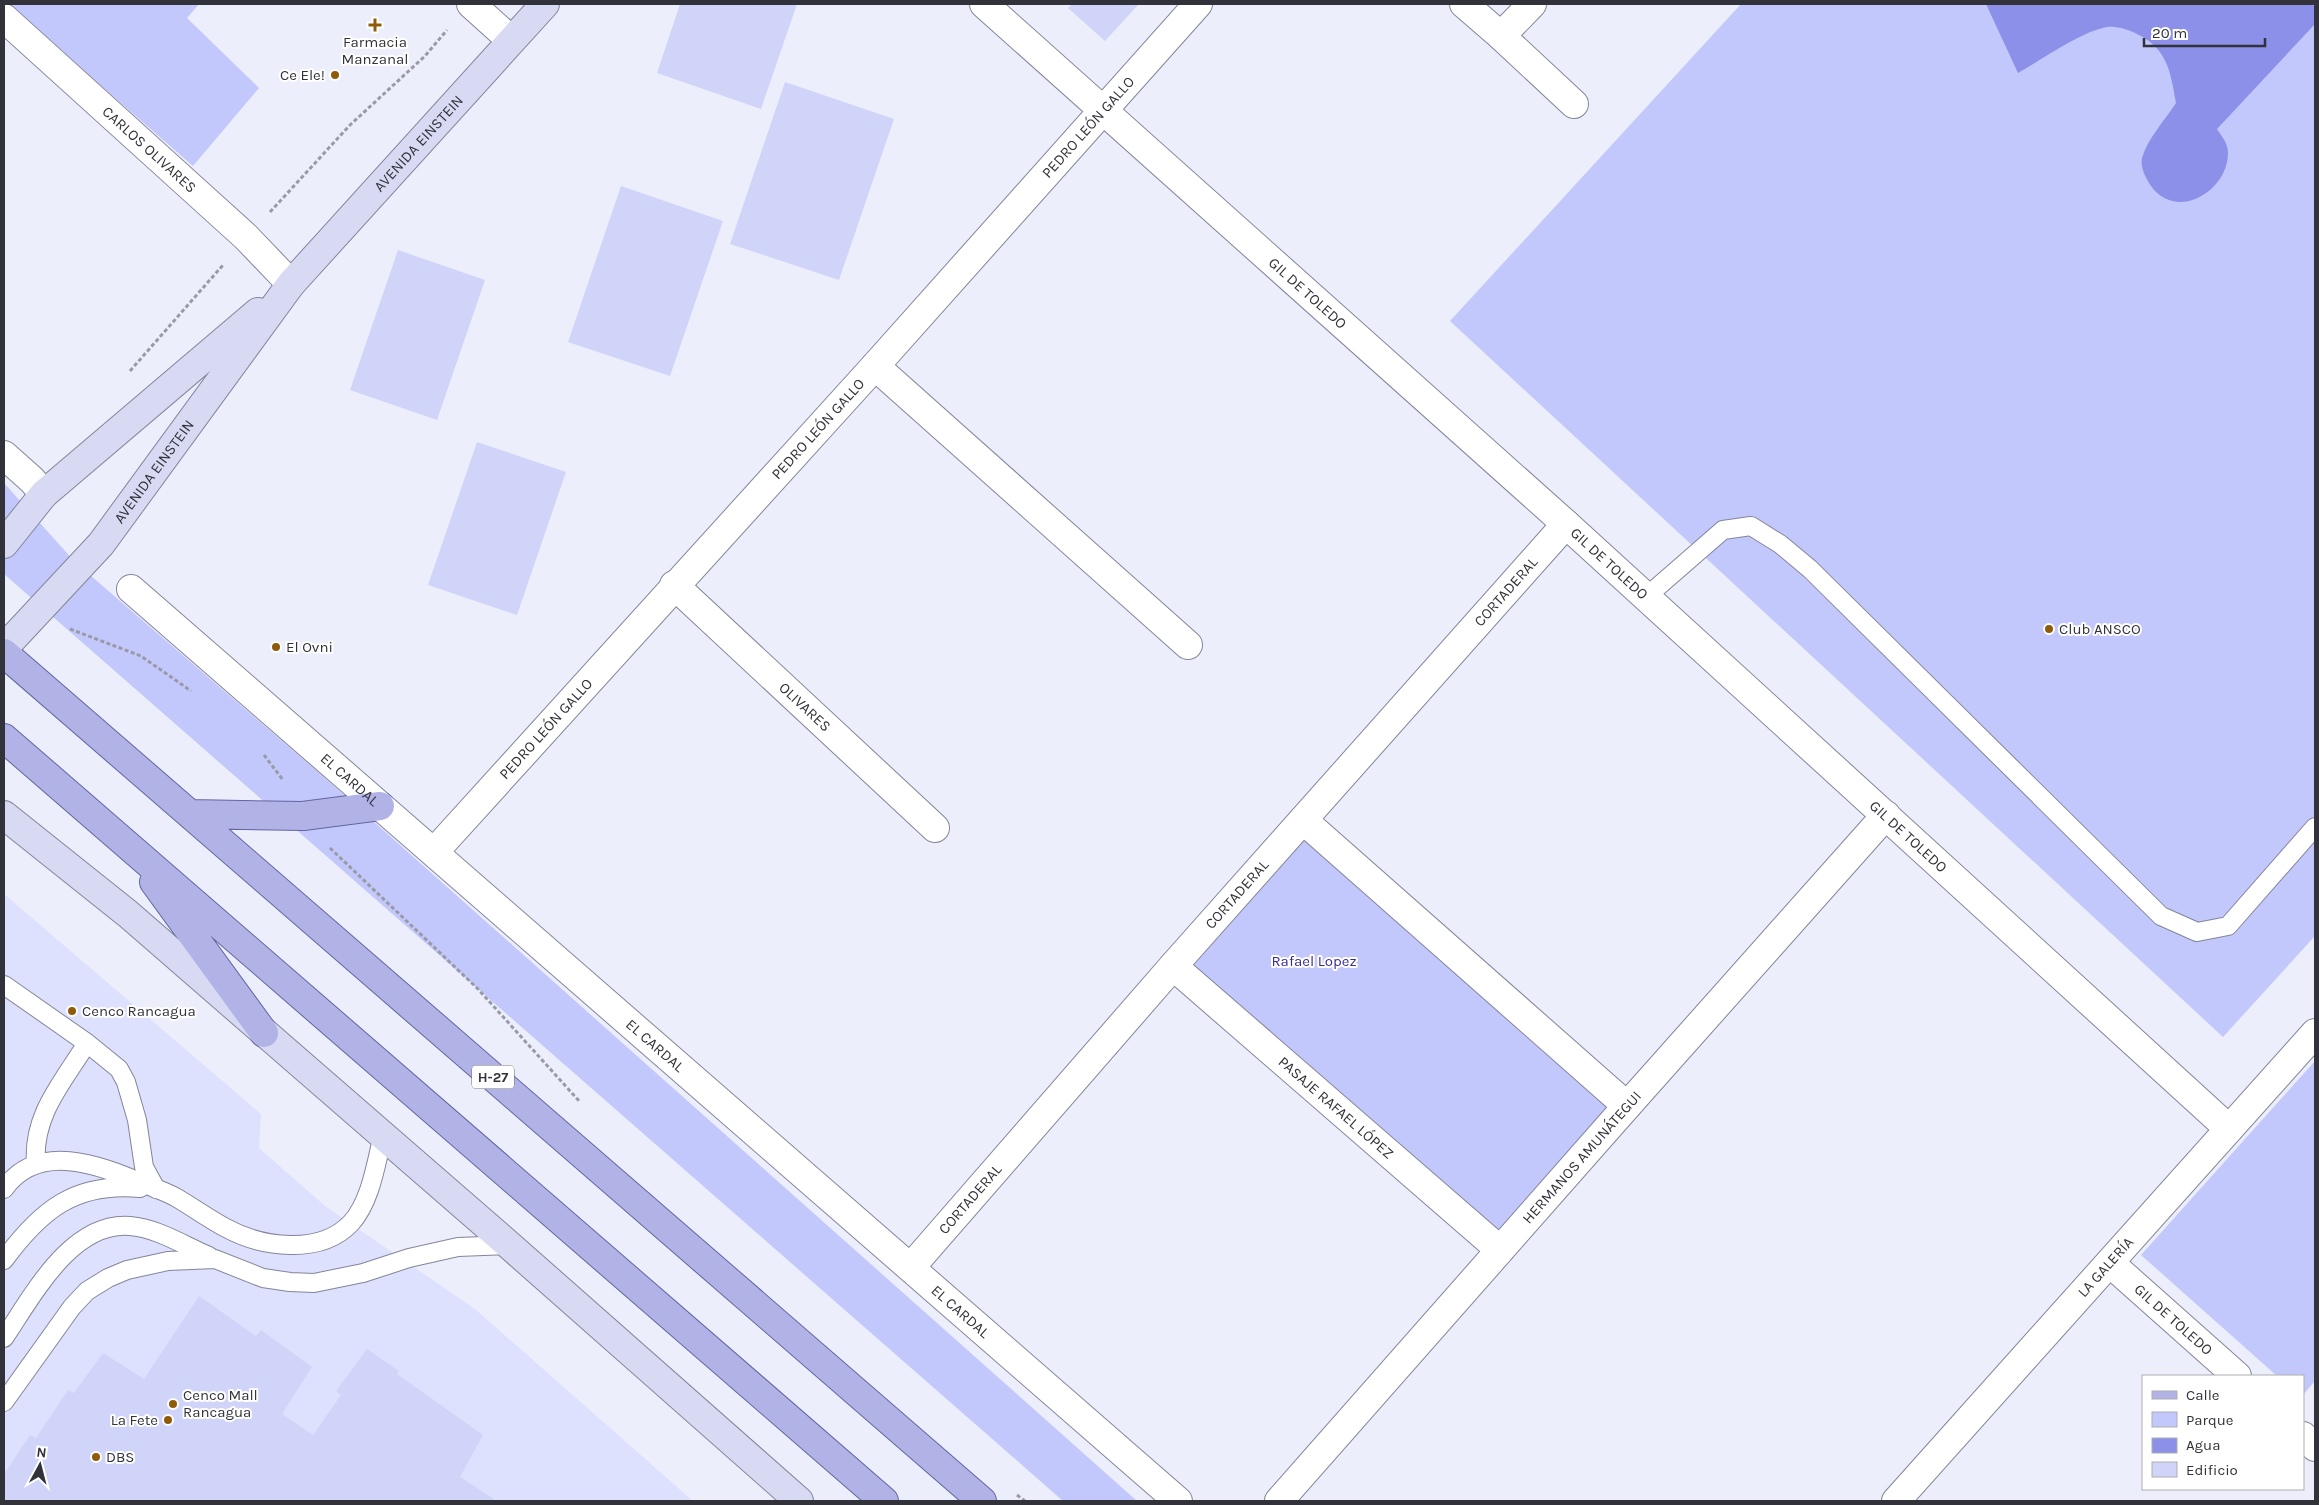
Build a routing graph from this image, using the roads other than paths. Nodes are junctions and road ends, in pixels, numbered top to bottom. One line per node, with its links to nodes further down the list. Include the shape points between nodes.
1 (470, 4): 9 (street)
2 (545, 4): 9 (main road, AVENIDA EINSTEIN)
3 (984, 4): 11 (street, GIL DE TOLEDO)
4 (1198, 4): 11 (street, PEDRO LEÓN GALLO)
5 (1464, 4): 8 (street)
6 (1532, 4): 8 (street)
7 (4, 18): 12 (street, CARLOS OLIVARES, via 246,238)
8 (1501, 36): 10 (street)
9 (512, 40): 12 (main road, AVENIDA EINSTEIN)
10 (1574, 104)
11 (1103, 112): 13 (street, PEDRO LEÓN GALLO); 16 (street, GIL DE TOLEDO)
12 (291, 284): 15 (main road, AVENIDA EINSTEIN); 22 (main road, AVENIDA EINSTEIN, via 101,544)
13 (875, 366): 18 (street, PEDRO LEÓN GALLO); 21 (street)
14 (4, 456): 15 (street)
15 (44, 494): 17 (main road, AVENIDA EINSTEIN)
16 (1566, 524): 20 (street, GIL DE TOLEDO); 29 (street, CORTADERAL)
17 (4, 544)
18 (674, 585): 31 (street, OLIVARES); 33 (street, PEDRO LEÓN GALLO)
19 (131, 589): 25 (street, EL CARDAL)
20 (1646, 597): 28 (street, GIL DE TOLEDO); 30 (lane, via 1723,530 1750,526 1780,544 2161,916 2197,932 2228,926)
21 (1188, 645)
22 (4, 648)
23 (4, 653): 27 (main road, H-27)
24 (4, 738): 32 (main road)
25 (380, 806): 27 (main road, via 303,816); 33 (street, EL CARDAL)
26 (4, 814): 36 (main road, via 128,914)
27 (190, 814): 58 (main road, H-27)
28 (1886, 815): 39 (street, HERMANOS AMUNÁTEGUI); 40 (street, GIL DE TOLEDO)
29 (1303, 820): 34 (street, CORTADERAL); 39 (street)
30 (2315, 827)
31 (935, 828)
32 (125, 843): 36 (main road); 57 (main road)
33 (434, 851): 50 (street, EL CARDAL)
34 (1173, 966): 46 (street, PASAJE RAFAEL LÓPEZ); 50 (street, CORTADERAL)
35 (4, 985): 38 (lane)
36 (264, 1033): 41 (main road)
37 (2315, 1033): 40 (street, LA GALERÍA)
38 (87, 1043): 42 (lane, via 46,1108 35,1145); 44 (lane, via 119,1069 126,1082 137,1120 144,1167)
39 (1627, 1106): 46 (street, HERMANOS AMUNÁTEGUI)
40 (2229, 1129): 49 (street, LA GALERÍA)
41 (383, 1135): 44 (lane, via 371,1182 356,1215 350,1224 325,1240 289,1246 246,1236 227,1229 176,1197); 45 (main road)
42 (36, 1164): 43 (lane, via 20,1173); 44 (lane, via 79,1161 112,1170)
43 (4, 1189)
44 (156, 1189): 48 (lane, via 115,1186 74,1196 54,1206 36,1221)
45 (509, 1246): 47 (lane, via 458,1247 314,1283 263,1278); 56 (main road)
46 (1500, 1250): 60 (street, HERMANOS AMUNÁTEGUI)
47 (215, 1259): 51 (lane, via 167,1237 132,1226 100,1231 68,1250 40,1284); 53 (lane, via 148,1264 108,1278 87,1292 52,1334)
48 (4, 1260)
49 (2110, 1263): 52 (street, GIL DE TOLEDO); 61 (street, LA GALERÍA)
50 (911, 1267): 59 (street, EL CARDAL)
51 (4, 1338)
52 (2235, 1375)
53 (4, 1402)
54 (2304, 1437): 55 (street)
55 (2315, 1447)
56 (799, 1501)
57 (884, 1501)
58 (982, 1501)
59 (1178, 1501)
60 (1280, 1501)
61 (1896, 1501)

